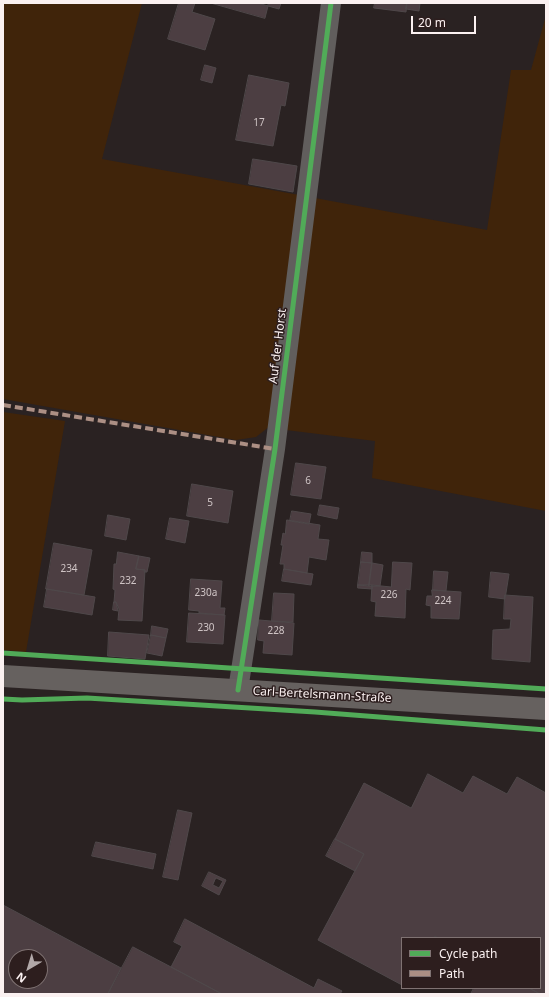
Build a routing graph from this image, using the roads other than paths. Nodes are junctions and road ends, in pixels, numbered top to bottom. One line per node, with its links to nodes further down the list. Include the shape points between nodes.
1 (331, 3): 3 (street, Auf der Horst, via 275,449)
2 (3, 676): 3 (main road, Carl-Bertelsmann-Straße)
3 (238, 690): 4 (main road, Carl-Bertelsmann-Straße)
4 (546, 709)

